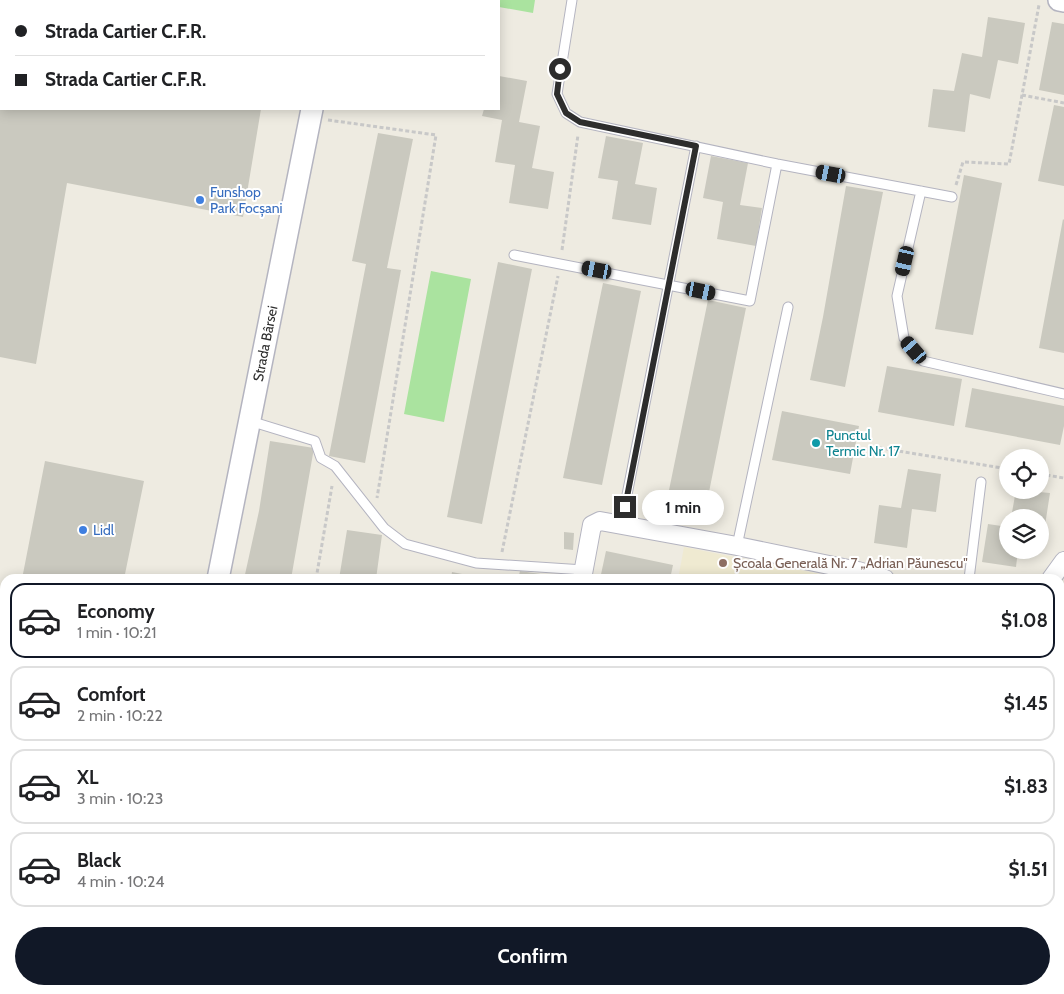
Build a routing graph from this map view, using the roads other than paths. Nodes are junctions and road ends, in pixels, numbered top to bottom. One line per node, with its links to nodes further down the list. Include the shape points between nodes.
1 (572, 0): 5 (lane, via 557,94 566,113 580,122)
2 (1058, 0): 3 (street)
3 (1064, 1)
4 (311, 113): 13 (street, Strada Bârsei)
5 (696, 146): 6 (lane); 10 (lane)
6 (777, 164): 7 (lane); 10 (lane, via 750,301)
7 (921, 191): 8 (lane); 12 (lane, via 897,296 904,338 924,361)
8 (952, 197)
9 (514, 254): 10 (lane)
10 (669, 284): 15 (lane)
11 (788, 307): 16 (lane)
12 (1064, 394)
13 (250, 421): 18 (street, Strada Bârsei); 19 (lane, via 315,441 321,458 335,466 384,528 405,544 476,563)
14 (981, 482): 21 (lane)
15 (621, 525): 16 (street); 19 (street, via 600,521 592,525)
16 (736, 546): 20 (street)
17 (1064, 561): 22 (street)
18 (219, 574)
19 (583, 574)
20 (868, 574)
21 (970, 574)
22 (1055, 574)

